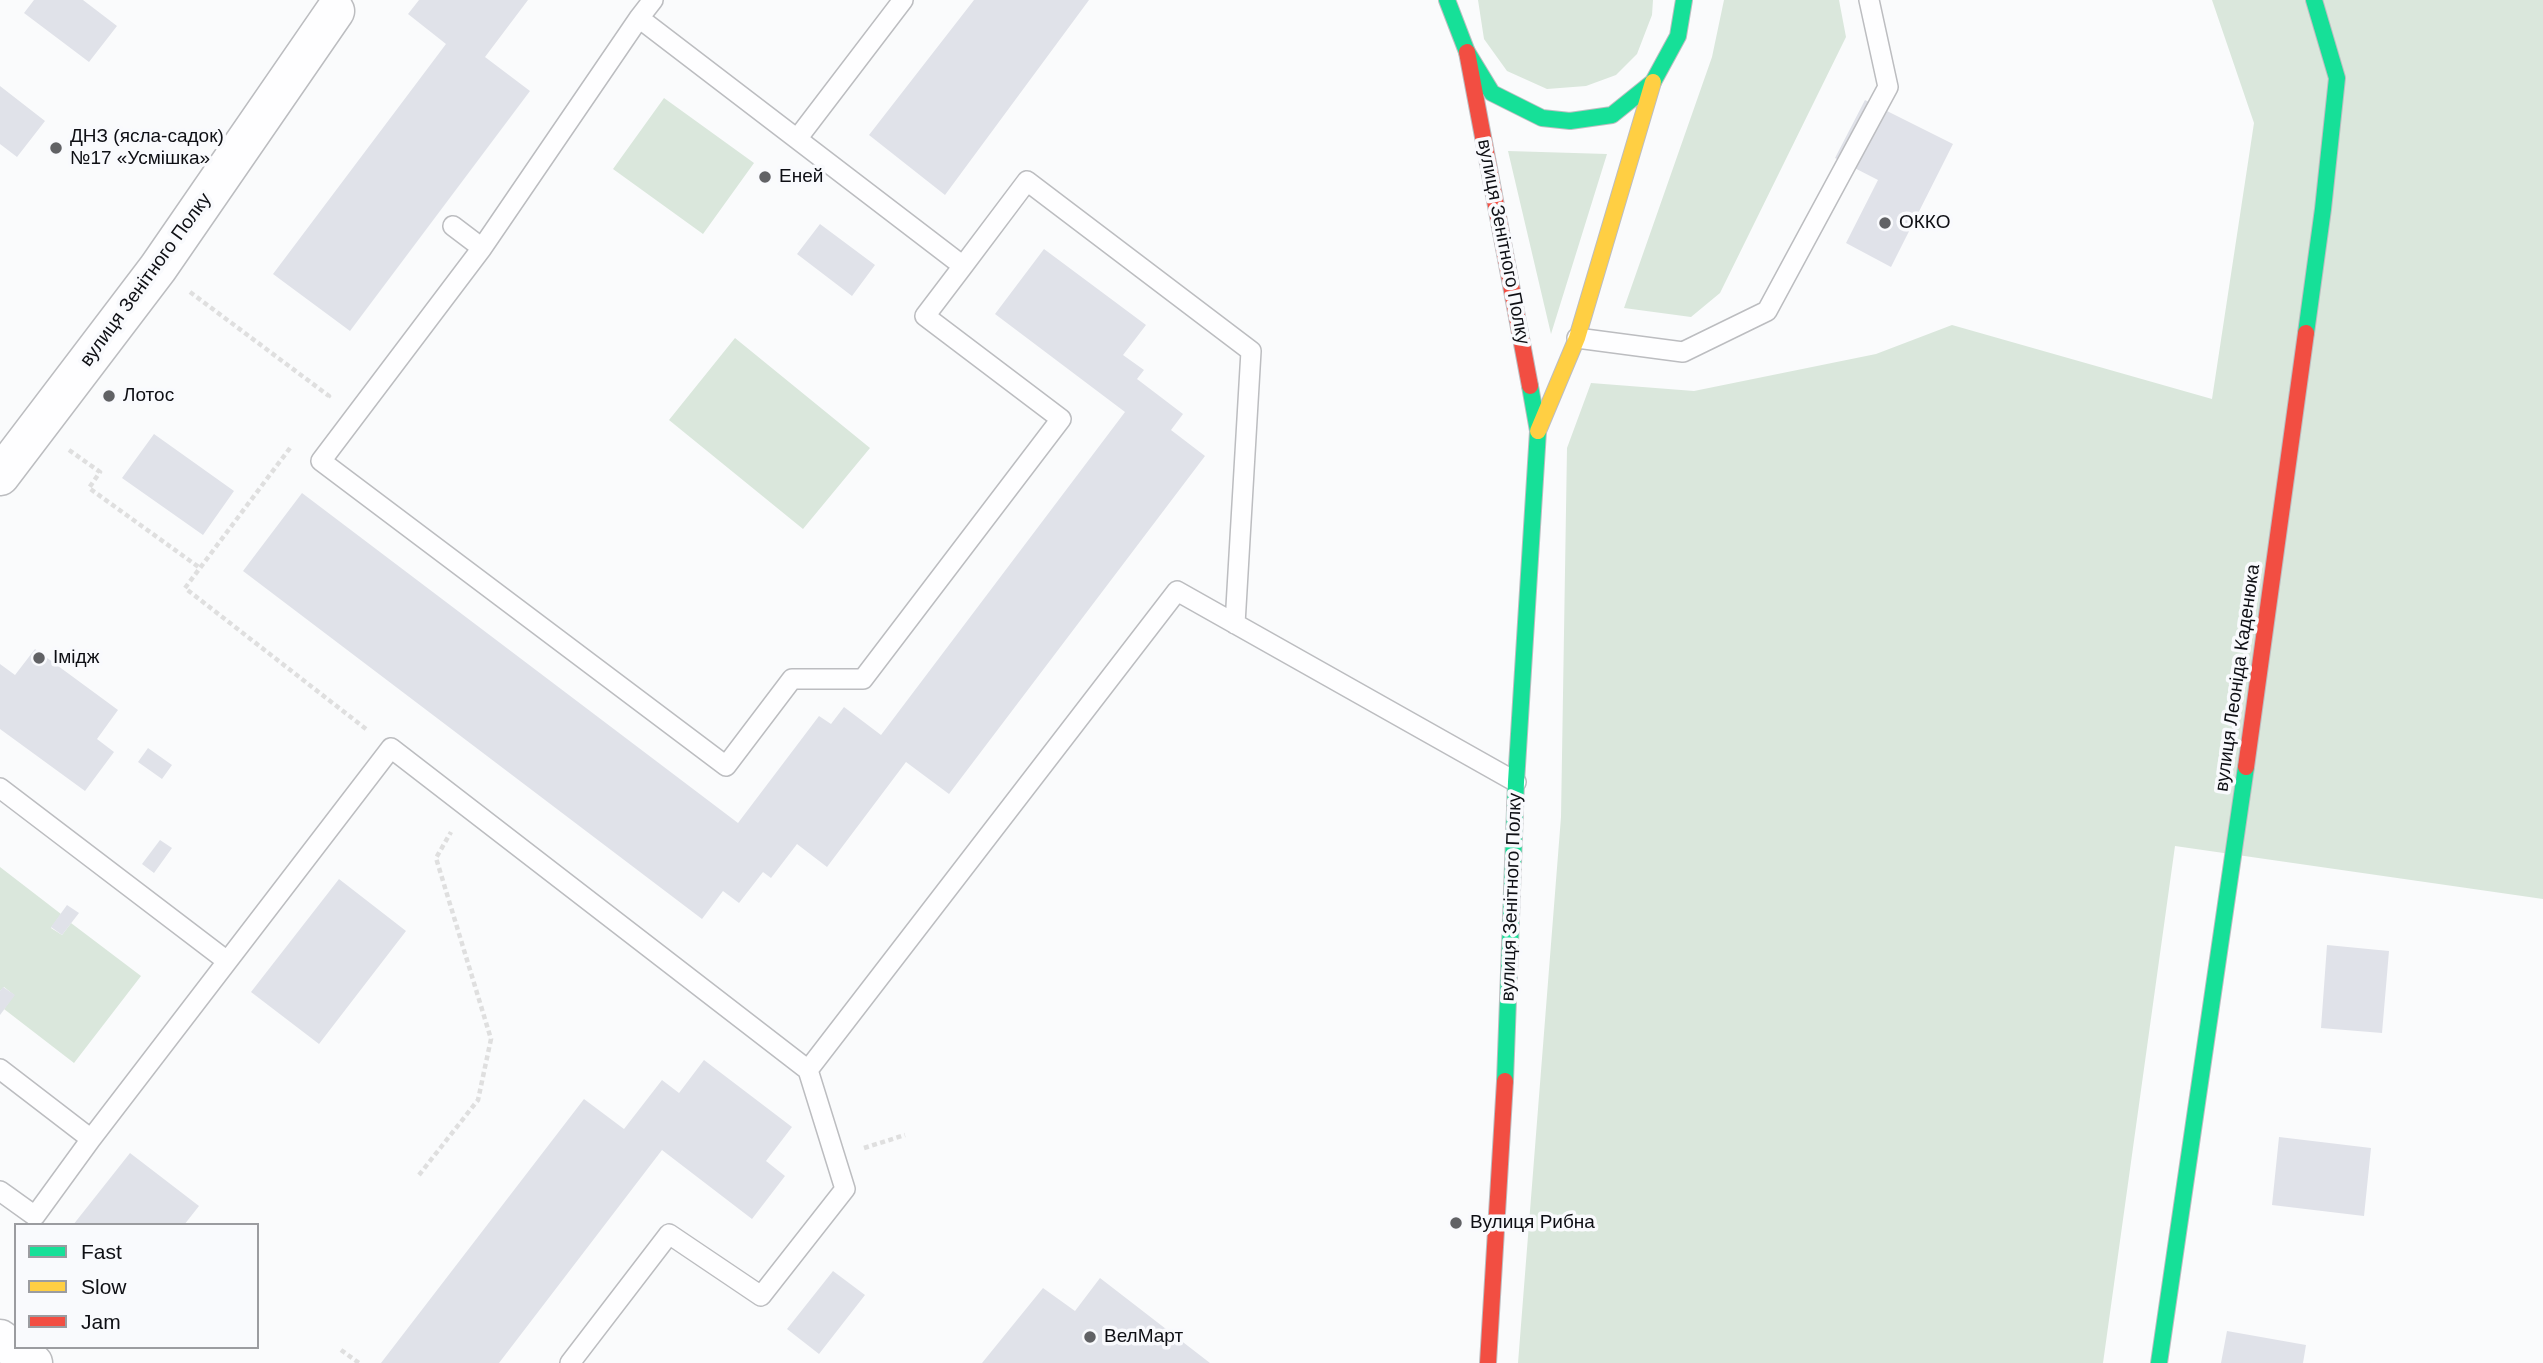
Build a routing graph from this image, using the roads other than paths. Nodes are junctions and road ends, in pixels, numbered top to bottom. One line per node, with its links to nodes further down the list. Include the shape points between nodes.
1 (653, 0): 8 (lane)
2 (903, 0): 11 (lane)
3 (1447, 0): 9 (street)
4 (1684, 0): 10 (street, via 1678,36)
5 (1869, 0): 15 (lane, via 1888,87 1767,311 1683,352)
6 (2314, 0): 30 (street, вулиця Леоніда Каденюка, via 2337,78 2323,209)
7 (335, 10): 17 (street, вулиця Зенітного Полку, via 158,268)
8 (639, 18): 11 (lane); 13 (lane)
9 (1467, 52): 10 (street, via 1492,93 1542,118 1570,121 1612,115); 16 (street, вулиця Зенітного Полку)
10 (1653, 82): 15 (street, вулиця Зенітного Полку)
11 (797, 139): 14 (lane)
12 (453, 226): 13 (lane)
13 (482, 248): 14 (lane, via 321,461 726,766 792,679 863,679 1061,419 925,316)
14 (963, 266): 18 (lane, via 1027,181 1251,351)
15 (1577, 338): 16 (street, вулиця Зенітного Полку)
16 (1538, 431): 19 (street, вулиця Зенітного Полку)
17 (0, 476)
18 (1236, 624): 19 (lane); 23 (lane, via 1177,591)
19 (1516, 782): 29 (street, вулиця Зенітного Полку, via 1502,1150)
20 (0, 788): 21 (lane)
21 (227, 961): 23 (lane, via 391,748); 24 (lane)
22 (0, 1069): 24 (lane)
23 (808, 1070): 28 (lane, via 845,1189 761,1296 669,1234)
24 (91, 1139): 25 (lane, via 35,1216)
25 (0, 1191)
26 (0, 1339): 27 (street)
27 (33, 1363)
28 (570, 1363)
29 (1488, 1363)
30 (2159, 1363)

